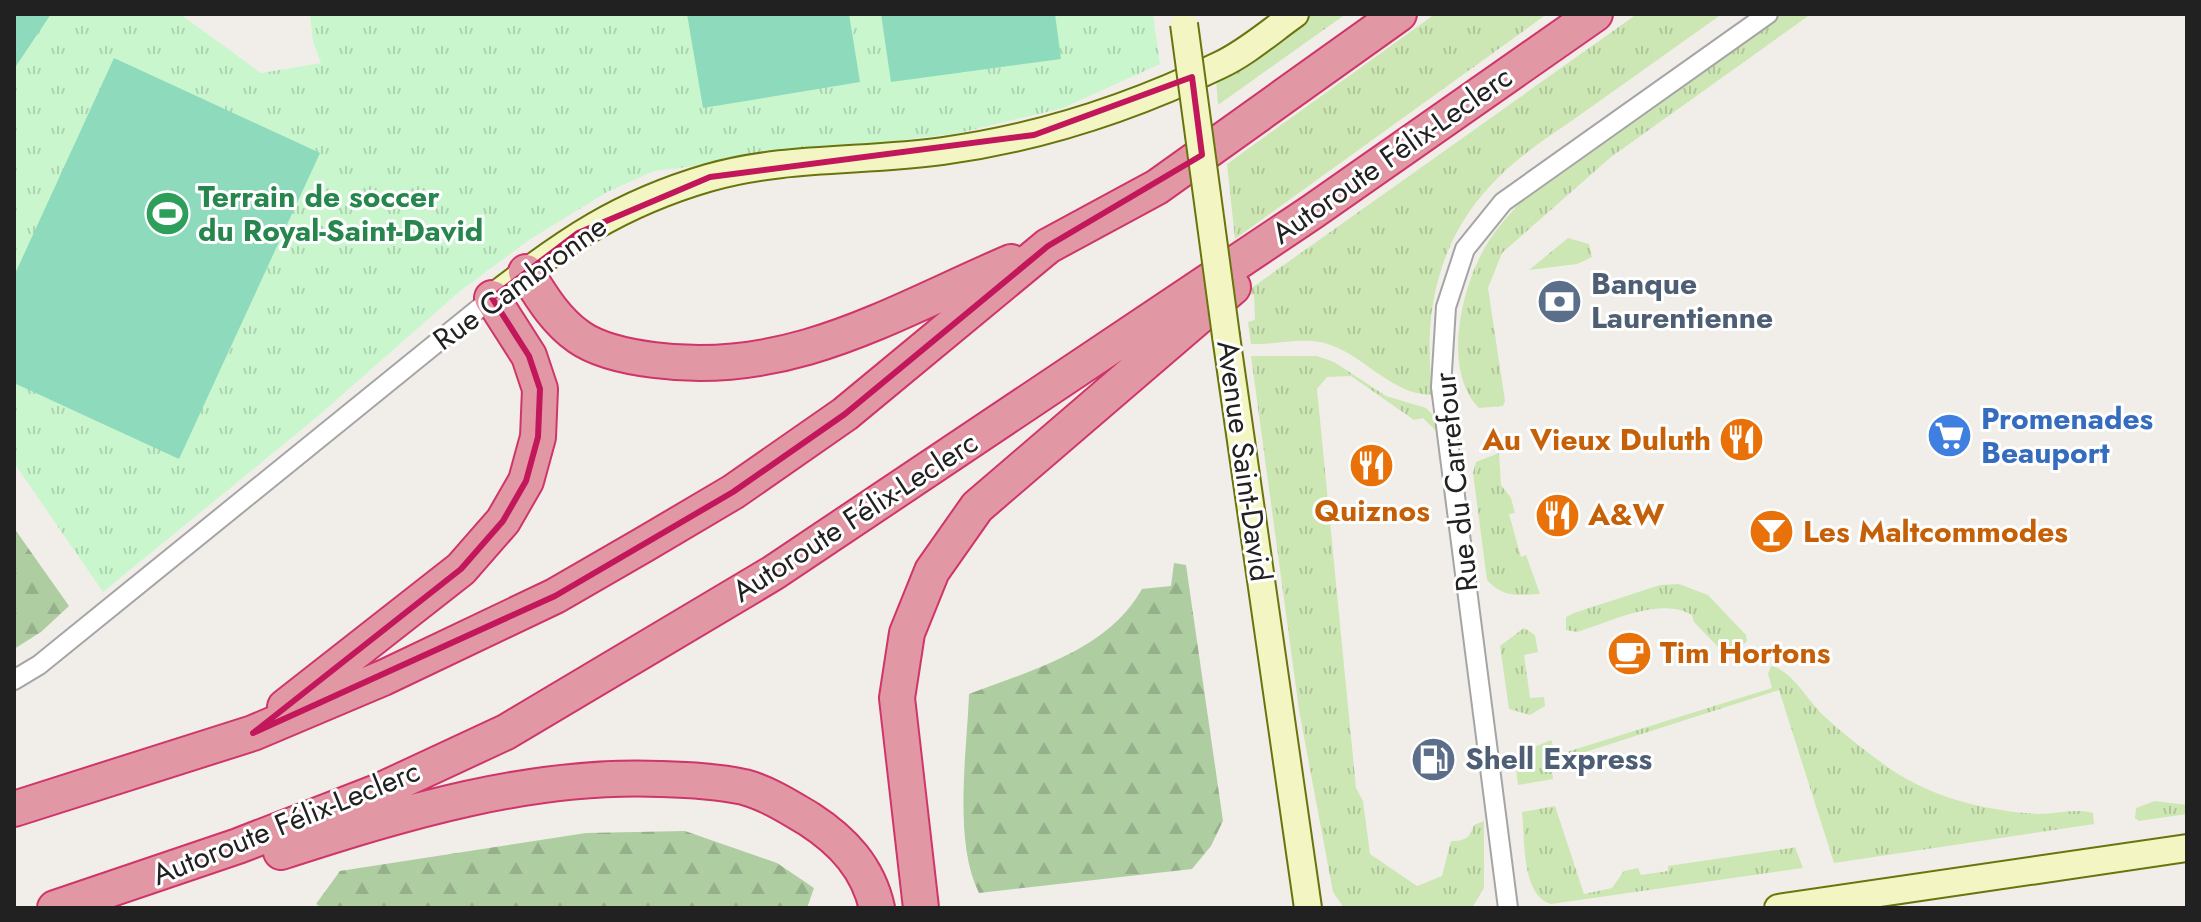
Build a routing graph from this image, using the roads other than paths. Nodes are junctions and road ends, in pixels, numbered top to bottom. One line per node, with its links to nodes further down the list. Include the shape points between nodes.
1 (1295, 14): 8 (street, Rue Cambronne, via 1223,64 1049,130 942,151 710,177 628,207)
2 (1399, 14): 7 (highway, via 1157,187)
3 (1595, 14): 6 (highway, Autoroute Félix-Leclerc)
4 (1768, 14): 19 (street, Rue du Carrefour, via 1503,202 1465,249 1446,307 1441,387)
5 (1184, 19): 18 (street, Avenue Saint-David, bridge)
6 (1312, 212): 14 (highway, Autoroute Félix-Leclerc, via 773,573 506,732 377,792); 17 (highway, via 1294,235 977,507 932,571 907,633 897,698)
7 (1048, 246): 8 (highway, via 817,347 750,362 692,365 628,357 581,339 552,314); 11 (highway, via 845,414 733,492 555,596)
8 (526, 272): 9 (street, Rue Cambronne)
9 (492, 298): 10 (street, Rue Cambronne); 11 (highway, via 529,356 540,389 538,437 526,481 503,521 461,569)
10 (14, 680)
11 (253, 733): 12 (highway)
12 (14, 809)
13 (2187, 848): 20 (street)
14 (167, 873): 15 (highway, Autoroute Félix-Leclerc); 16 (highway, via 235,867 378,821 528,785 602,777 691,780 745,788 816,824 862,867)
15 (55, 908)
16 (877, 908)
17 (921, 908)
18 (1308, 908)
19 (1508, 908)
20 (1778, 908)

